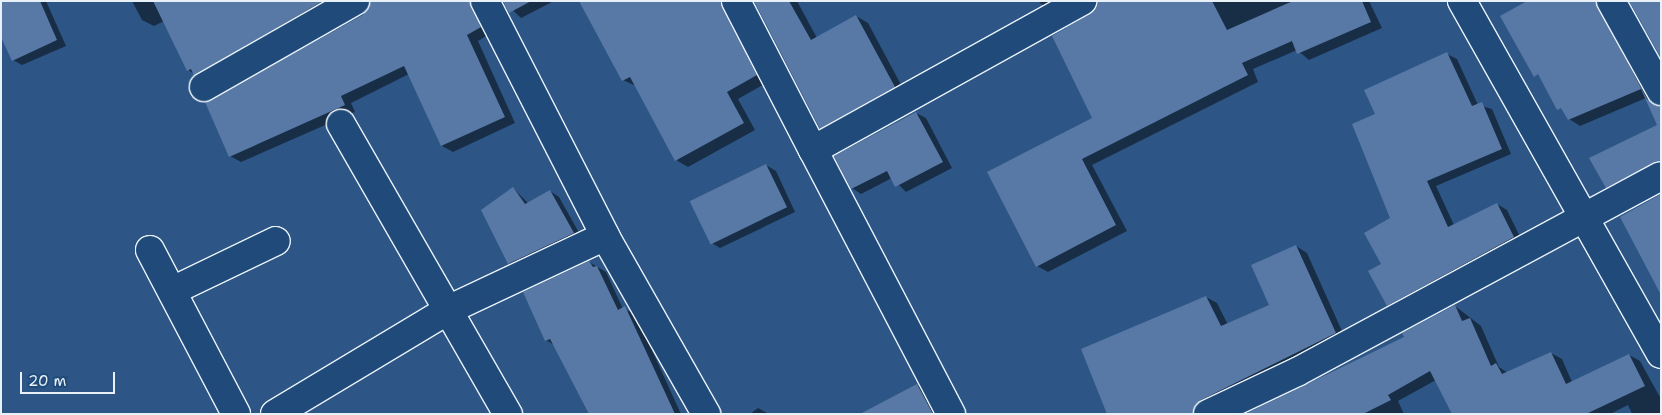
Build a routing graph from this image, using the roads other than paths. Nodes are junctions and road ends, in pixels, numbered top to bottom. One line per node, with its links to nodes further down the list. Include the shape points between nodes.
1 (355, 1): 7 (street)
2 (485, 1): 14 (street)
3 (736, 1): 11 (street)
4 (1082, 1): 11 (street)
5 (1462, 1): 13 (street)
6 (1610, 1): 9 (street)
7 (320, 10): 8 (street)
8 (204, 87)
9 (1661, 91)
10 (341, 124): 18 (street)
11 (813, 150): 24 (street)
12 (1661, 176): 13 (street)
13 (1585, 215): 19 (street); 25 (street, via 1298,372)
14 (605, 236): 18 (street); 23 (street)
15 (276, 241): 17 (street)
16 (150, 250): 17 (street)
17 (172, 291): 20 (street)
18 (450, 309): 21 (street); 22 (street)
19 (1661, 354)
20 (236, 414)
21 (275, 414)
22 (508, 414)
23 (706, 414)
24 (950, 414)
25 (1208, 414)

